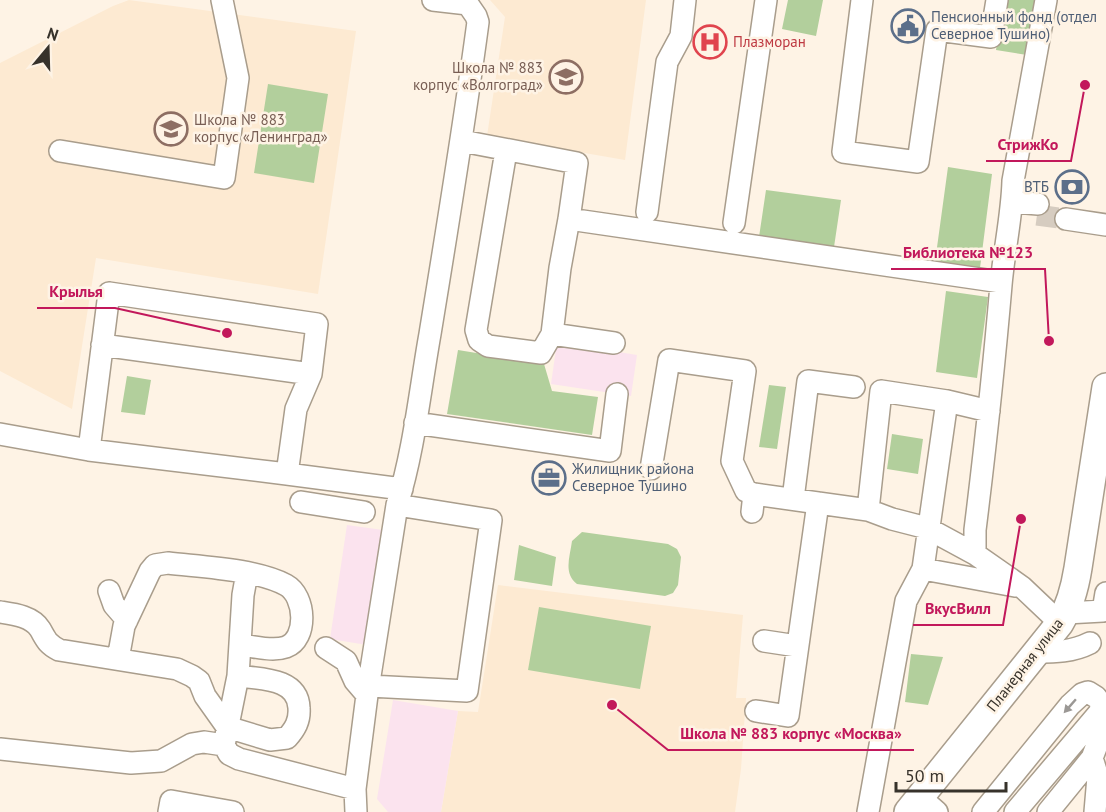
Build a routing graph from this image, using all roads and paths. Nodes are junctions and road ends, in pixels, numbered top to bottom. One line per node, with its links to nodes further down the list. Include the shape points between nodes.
1 (222, 0): 10 (street, via 238,78 224,178)
2 (433, 0): 8 (street)
3 (685, 0): 14 (street, via 681,36 667,62)
4 (766, 0): 17 (street)
5 (862, 0): 6 (street, via 843,152 918,162 937,30 991,38)
6 (997, 0)
7 (1046, 0): 12 (street, via 1012,181)
8 (467, 2): 9 (street, via 478,22)
9 (462, 141): 11 (street); 29 (street)
10 (60, 151)
11 (506, 151): 16 (street, via 577,163); 20 (street, via 476,330 479,340 488,346 541,353)
12 (1012, 207): 13 (street); 19 (street)
13 (1038, 209)
14 (647, 212)
15 (1106, 214): 18 (street, via 1066,214)
16 (569, 219): 19 (street); 20 (street)
17 (734, 223)
18 (1106, 225)
19 (1001, 282): 28 (street)
20 (552, 334): 21 (street)
21 (614, 343)
22 (102, 345): 23 (street); 23 (street, via 109,293 317,324); 31 (street)
23 (311, 374): 33 (street, via 296,409)
24 (854, 387): 34 (street, via 808,381)
25 (1106, 387): 47 (main road, Планерная улица, via 1078,568)
26 (617, 394): 29 (street, via 610,451)
27 (947, 401): 28 (street); 38 (street, via 881,391); 39 (street)
28 (989, 411): 40 (street)
29 (414, 423): 37 (street)
30 (0, 434): 31 (street)
31 (89, 450): 33 (street)
32 (651, 469): 34 (street, via 669,360 745,371 732,461 753,503)
33 (287, 474): 37 (street)
34 (793, 499): 36 (street)
35 (301, 502): 37 (street, via 363,519)
36 (818, 503): 38 (street); 52 (street)
37 (398, 504): 57 (street); 57 (street, via 491,520 467,691)
38 (868, 510): 39 (street)
39 (927, 528): 40 (street); 41 (street)
40 (975, 554): 43 (street)
41 (923, 569): 43 (street); 68 (street, via 906,602)
42 (247, 573): 48 (street, via 168,563 155,565); 51 (street); 51 (street, via 287,586 299,598 303,617 297,638 288,646 275,649)
43 (1022, 587): 47 (street)
44 (109, 591): 48 (street, via 114,605)
45 (1106, 593): 47 (street, via 1103,611)
46 (0, 612): 55 (street, via 30,620 39,627 48,645 59,650)
47 (1063, 618): 54 (main road, Планерная улица)
48 (127, 620): 55 (street)
49 (764, 641): 52 (street)
50 (1090, 643): 54 (street, via 1064,652)
51 (240, 645): 56 (street)
52 (797, 646): 59 (street, via 788,716)
53 (326, 648): 57 (street, via 346,651 355,681)
54 (1036, 652): 64 (main road, Планерная улица)
55 (118, 659): 60 (street, via 177,669 199,681)
56 (238, 676): 60 (street); 60 (street, via 288,686 295,692 300,717 287,738)
57 (368, 690): 63 (street)
58 (1104, 707): 62 (street, via 1102,732); 69 (street, one-way to 69, via 1088,692 1078,696); 70 (street)
59 (756, 711)
60 (225, 736): 61 (street, via 192,744 161,761 131,763); 63 (street, via 229,754 239,759)
61 (0, 749)
62 (1092, 758): 71 (street); 72 (street, via 1098,777)
63 (355, 789): 67 (street)
64 (922, 807)
65 (169, 812): 66 (street, via 171,801)
66 (234, 812)
67 (356, 812)
68 (868, 812)
69 (983, 812)
70 (1015, 812)
71 (1048, 812)
72 (1095, 812)

